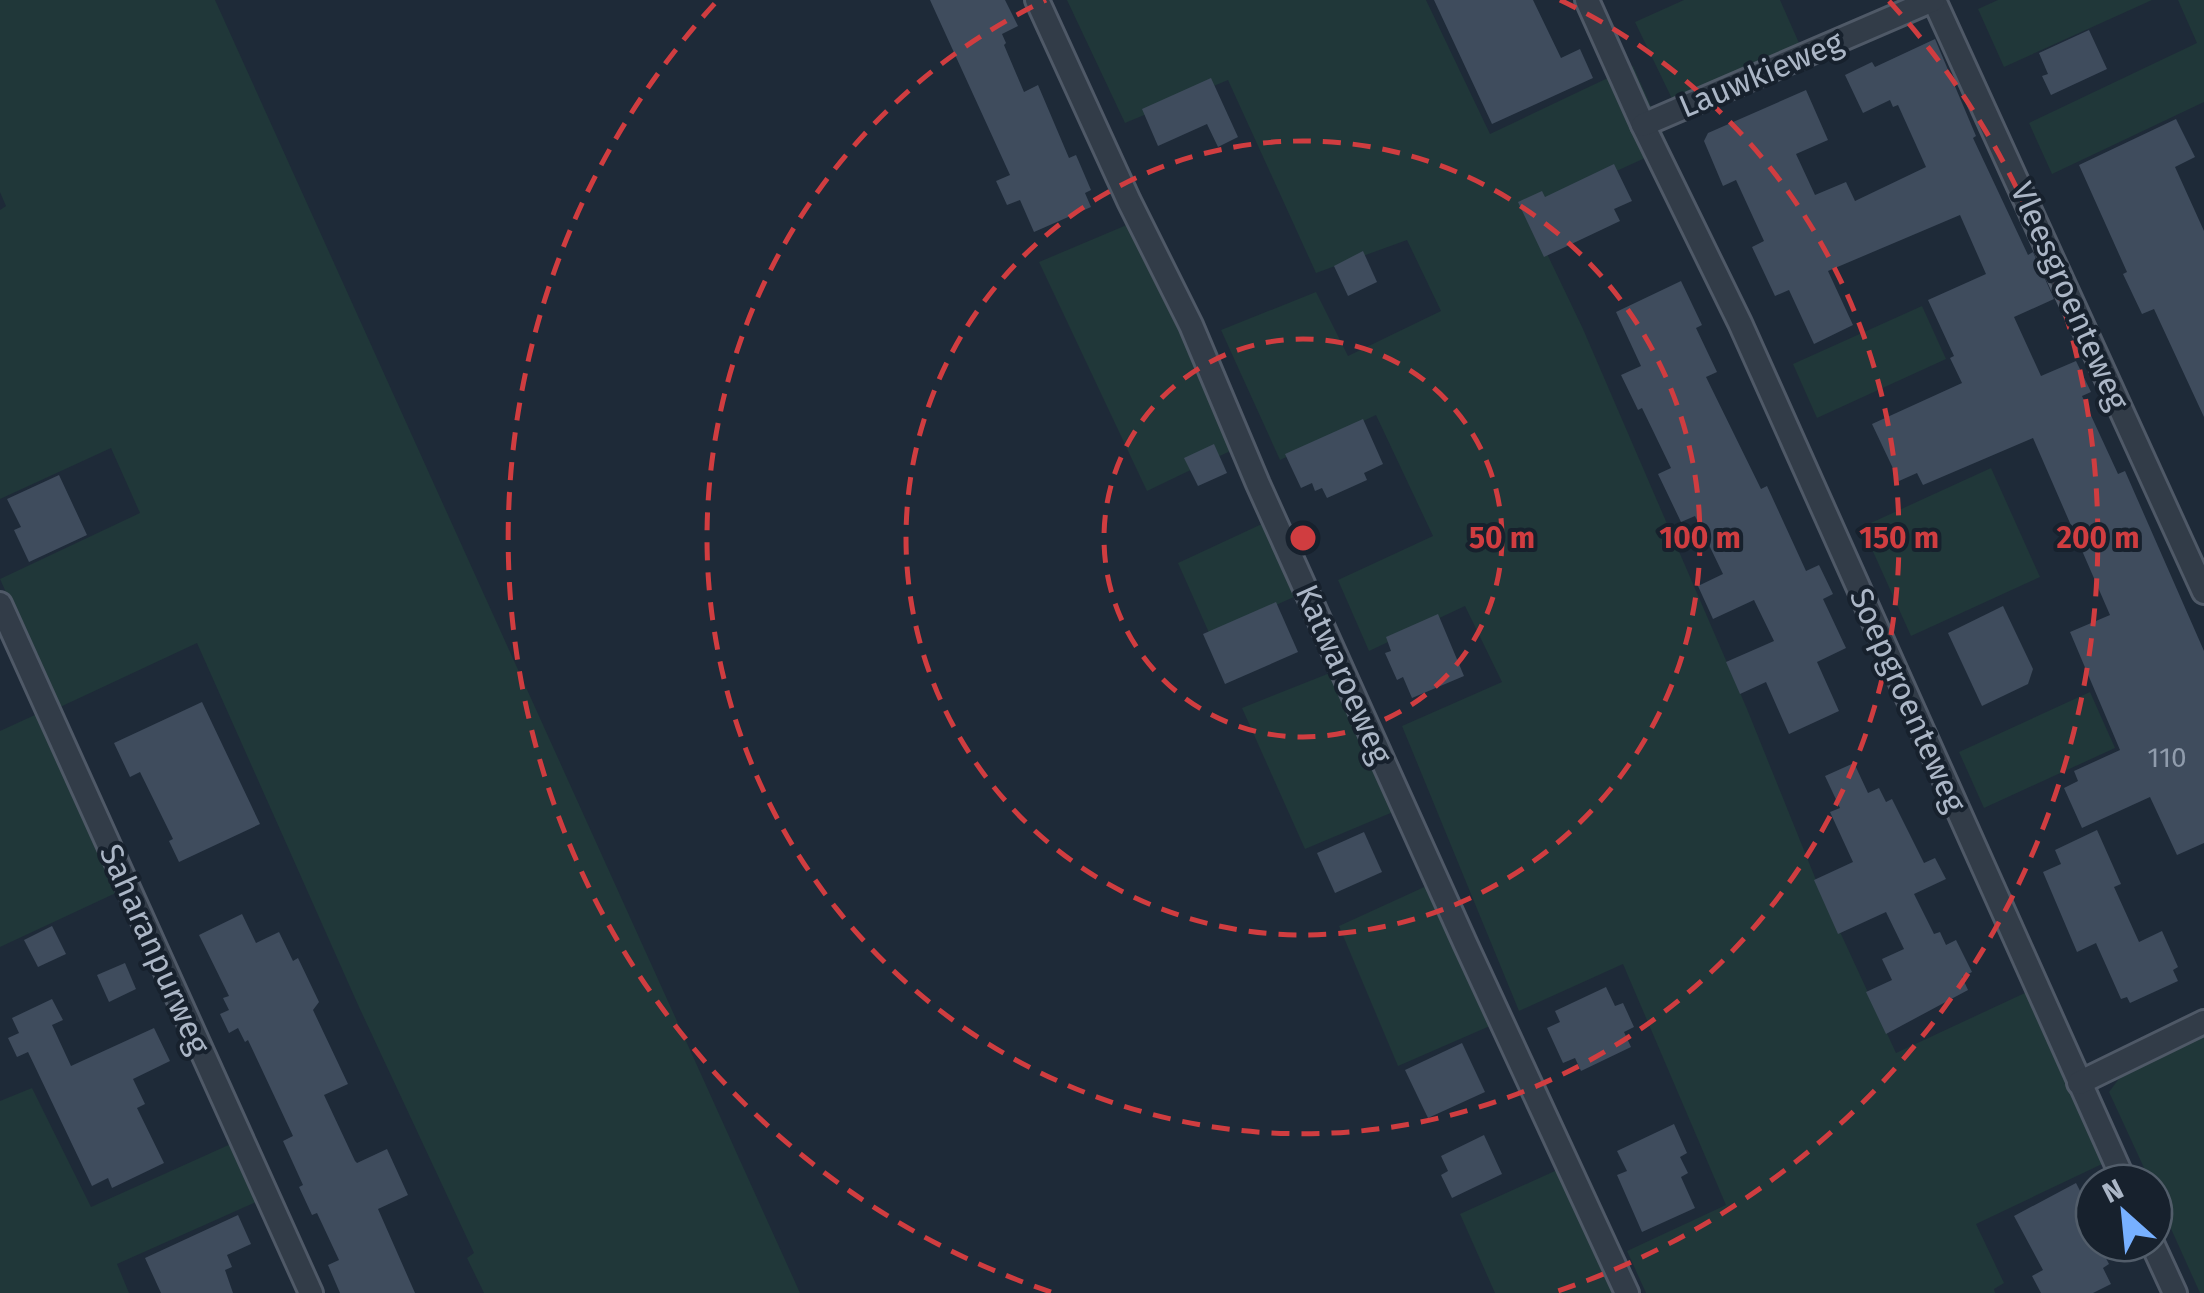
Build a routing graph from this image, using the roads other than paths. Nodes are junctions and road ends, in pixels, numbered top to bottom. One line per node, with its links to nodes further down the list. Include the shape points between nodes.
1 (1036, 0): 12 (street, Katwaroeweg, via 1191,325)
2 (1587, 0): 4 (street, Soepgroenteweg)
3 (1933, 0): 4 (street, Lauwkieweg); 5 (street, Vleesgroenteweg)
4 (1643, 125): 8 (street, Soepgroenteweg, via 1748,341)
5 (2204, 592)
6 (0, 604): 11 (street, Saharanpurweg)
7 (2204, 1022): 8 (street)
8 (2079, 1083): 9 (street, Soepgroenteweg)
9 (2116, 1163)
10 (2161, 1263): 13 (street)
11 (311, 1293)
12 (1628, 1293)
13 (2175, 1293)

